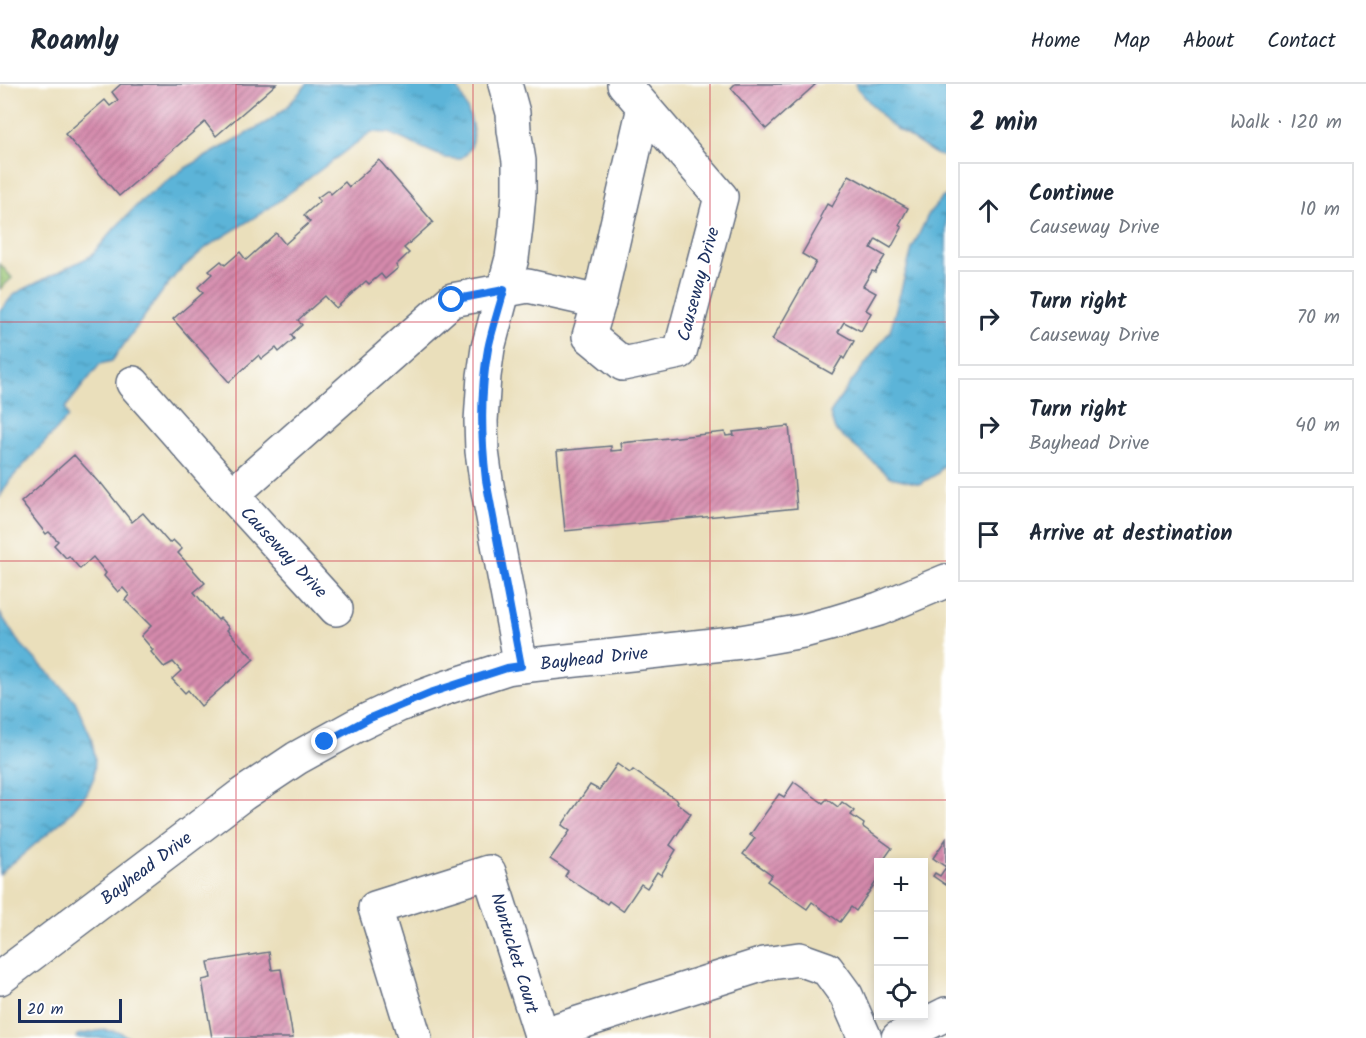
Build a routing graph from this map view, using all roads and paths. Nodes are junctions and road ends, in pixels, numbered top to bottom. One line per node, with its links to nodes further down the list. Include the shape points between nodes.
1 (505, 84): 3 (street, via 513,113 520,177 512,258)
2 (634, 96): 4 (street, Causeway Drive); 4 (street, Causeway Drive, via 721,197 680,352 623,364 590,336)
3 (504, 290): 4 (street, Causeway Drive, via 528,286); 6 (street, Causeway Drive, via 452,300); 9 (street, via 484,376 482,451)
4 (599, 302)
5 (133, 383): 6 (street, Causeway Drive)
6 (231, 495): 8 (street, Causeway Drive)
7 (946, 581): 9 (street, Bayhead Drive, via 879,609 803,631 741,642)
8 (336, 609)
9 (521, 666): 10 (street, Bayhead Drive, via 445,687 399,705 297,758 243,794)
10 (0, 978)
11 (946, 1014): 15 (street)
12 (541, 1037): 13 (street, Nantucket Court, via 489,872 375,908); 14 (street, via 764,963 799,958 827,969 846,995)
13 (415, 1038)
14 (865, 1038)
15 (898, 1038)

